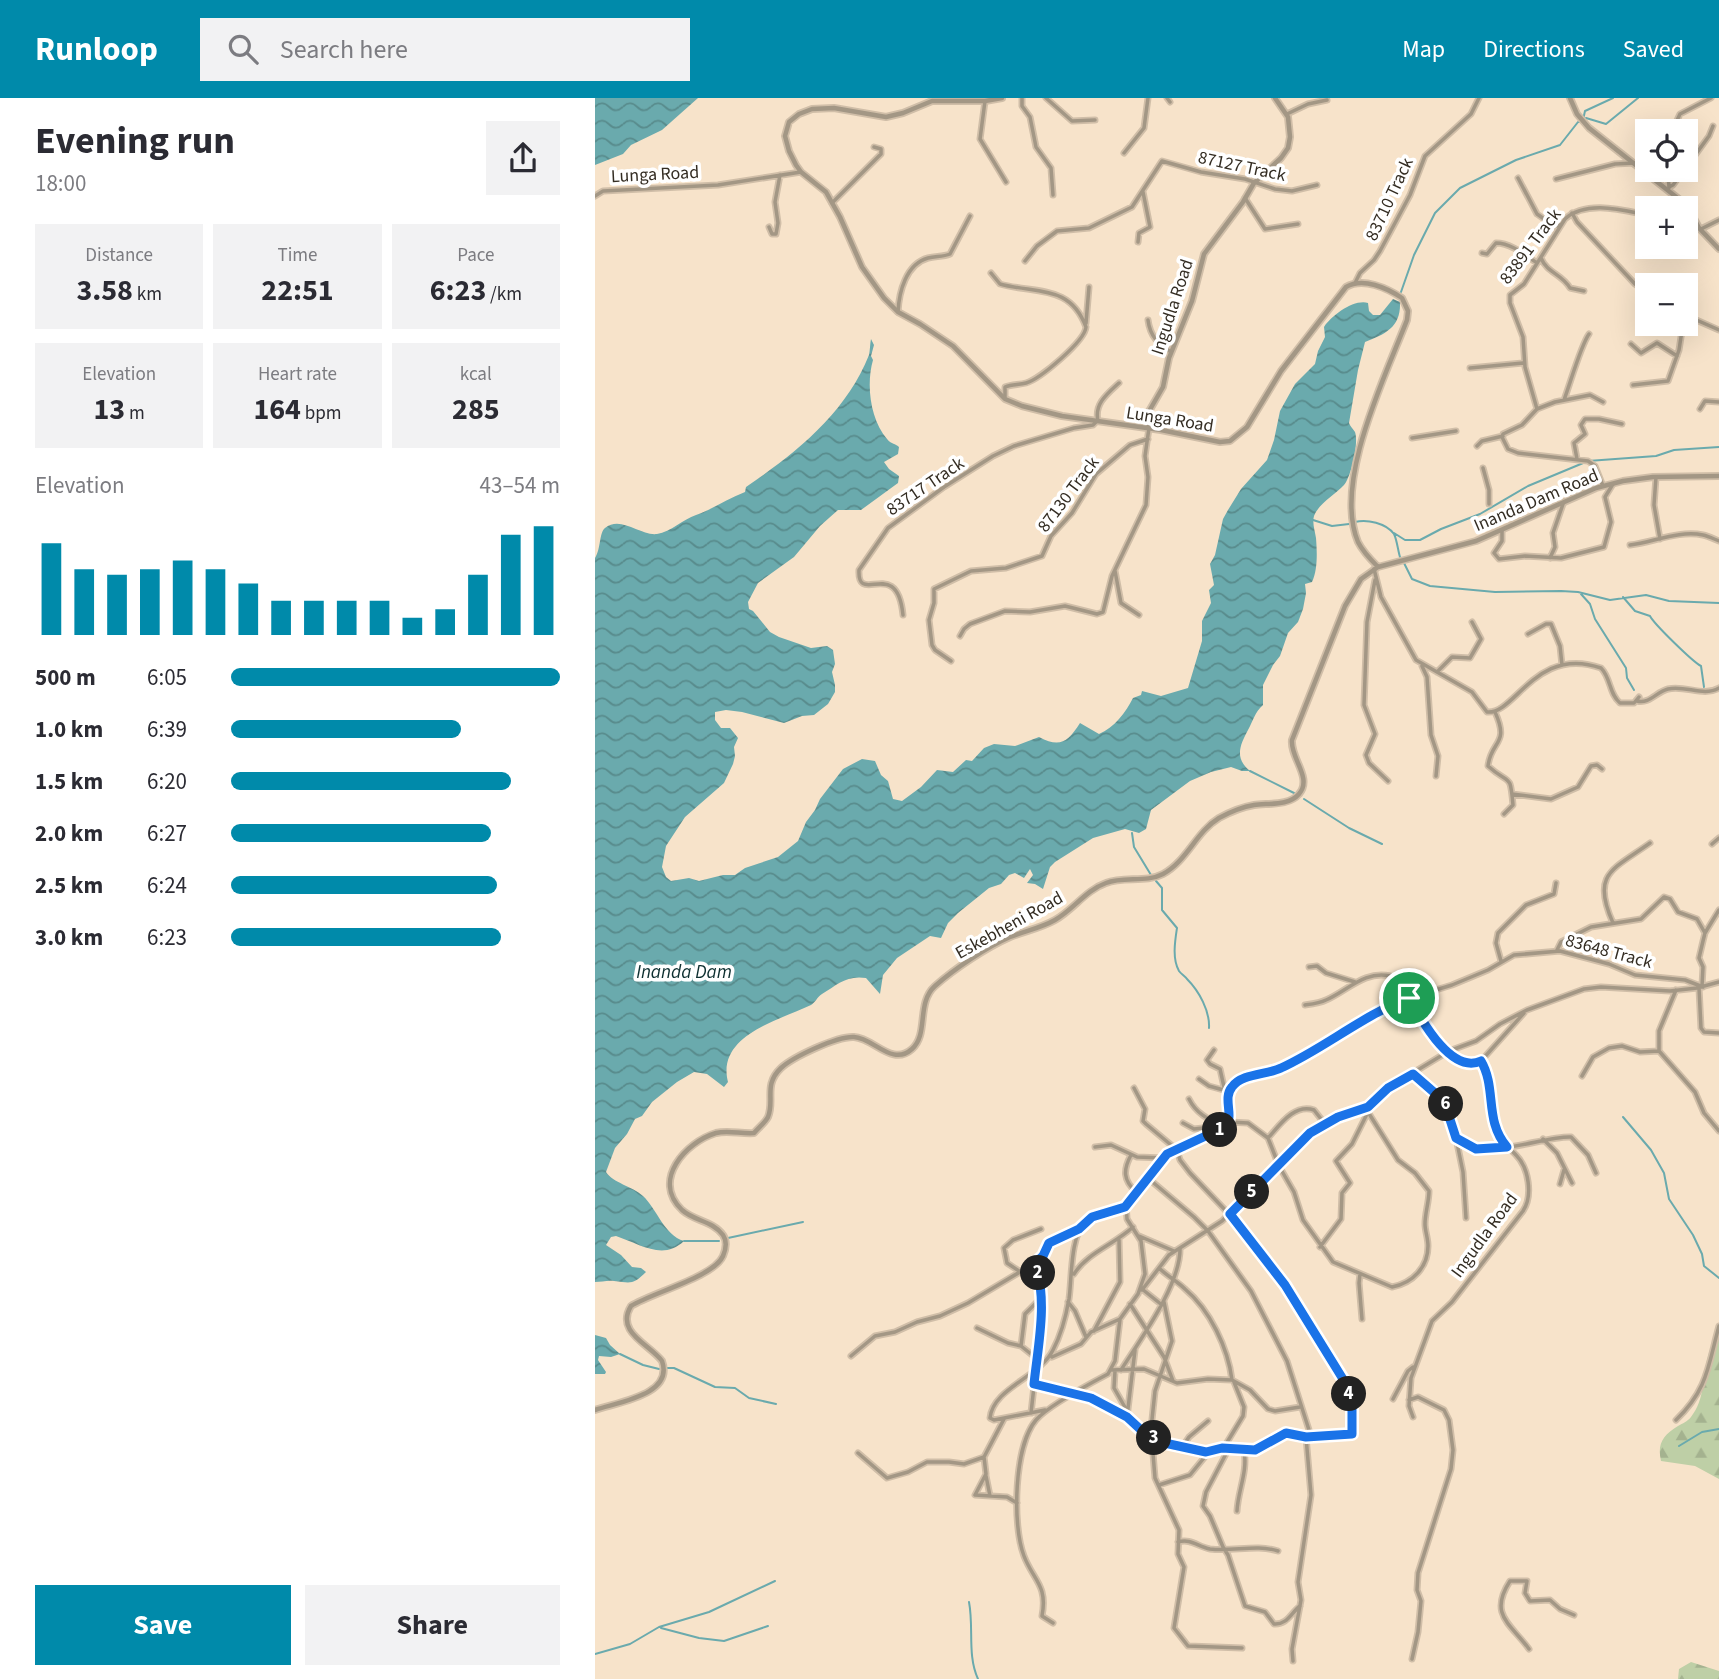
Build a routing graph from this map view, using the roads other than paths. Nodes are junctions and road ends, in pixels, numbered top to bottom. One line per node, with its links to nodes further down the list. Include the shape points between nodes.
1 (1002, 98): 11 (street, Lunga Road)
2 (1022, 98): 31 (street, via 1036,147 1051,168)
3 (1046, 98): 14 (street, via 1072,121)
4 (1148, 98): 18 (street, via 1144,128)
5 (1275, 98): 12 (street)
6 (1479, 98): 51 (street, 83710 Track, via 1471,114 1425,156 1380,251)
7 (1570, 98): 19 (street, via 1589,128)
8 (1711, 98): 13 (street)
9 (974, 99): 11 (street, Lunga Road); 20 (street, Lunga Road, via 932,101 886,117 834,108 805,111 789,122 785,131 789,151)
10 (1327, 100): 12 (street)
11 (985, 101): 26 (street, via 980,139)
12 (1287, 114): 27 (street, Ingudla Road, via 1288,148)
13 (1678, 119)
14 (1095, 120)
15 (1713, 126): 17 (street)
16 (874, 147): 34 (street, via 881,149 881,154)
17 (1698, 151)
18 (1125, 153)
19 (1634, 163): 23 (street); 29 (street)
20 (801, 172): 21 (street, Lunga Road); 34 (street, Lunga Road, via 820,186)
21 (779, 175): 32 (street, Lunga Road, via 718,185 603,191); 41 (street, via 776,235)
22 (1518, 178): 39 (street, via 1540,217 1555,226)
23 (1556, 179)
24 (1669, 182): 29 (street)
25 (1676, 182): 29 (street)
26 (1006, 183)
27 (1254, 183): 28 (street, 87127 Track, via 1291,191); 30 (street, 87127 Track, via 1162,161); 33 (street, Ingudla Road)
28 (1317, 185)
29 (1669, 188): 42 (street)
30 (1143, 192): 43 (street, via 1150,227 1139,233); 47 (street, via 1132,207 1094,226 1057,232)
31 (1053, 195)
32 (595, 196)
33 (1245, 198): 40 (street, via 1265,229); 62 (street, Ingudla Road, via 1204,254 1192,301)
34 (832, 203): 54 (street, Lunga Road, via 862,267)
35 (1572, 213): 36 (street, 83891 Track, via 1601,209); 39 (street, 83891 Track); 50 (street)
36 (1635, 213)
37 (970, 216): 54 (street, via 950,254 927,258 910,269)
38 (1719, 220): 42 (street)
39 (1563, 222): 46 (street, 83891 Track)
40 (1299, 224)
41 (769, 227)
42 (1700, 229): 44 (street)
43 (1138, 242)
44 (1719, 249)
45 (1482, 253): 48 (street, via 1500,242)
46 (1541, 258): 48 (street, 83891 Track); 53 (street, via 1570,288)
47 (1025, 261)
48 (1537, 263): 64 (street, 83891 Track, via 1509,297 1523,337)
49 (991, 272): 57 (street, via 1000,284 1061,295)
50 (1635, 282)
51 (1355, 283): 76 (street, Lunga Road, via 1346,287 1322,316 1237,437 1220,442); 95 (street, via 1398,295 1408,311 1369,416 1353,492 1356,537)
52 (1089, 287): 57 (street)
53 (1584, 291)
54 (898, 312): 68 (street, Lunga Road, via 948,342)
55 (1148, 320): 62 (street, via 1158,343)
56 (1698, 323): 58 (street)
57 (1086, 324): 68 (street, via 1081,339 1043,373 1029,382 1005,387)
58 (1719, 330)
59 (1589, 334): 69 (street)
60 (1681, 336): 63 (street)
61 (1631, 344): 63 (street, via 1641,353 1657,343)
62 (1171, 352): 76 (street, Ingudla Road, via 1163,387 1147,413)
63 (1677, 356): 67 (street, via 1668,381)
64 (1524, 363): 65 (street); 72 (street, 83891 Track)
65 (1470, 368)
66 (1119, 383): 74 (street, via 1101,401)
67 (1633, 385)
68 (1005, 399): 74 (street, Lunga Road)
69 (1565, 400): 70 (street, via 1590,395); 72 (street)
70 (1603, 402)
71 (1719, 402): 73 (street, via 1704,402)
72 (1537, 409): 78 (street)
73 (1700, 410)
74 (1098, 422): 76 (street, Lunga Road); 99 (street, 83717 Track, via 997,454 888,528 858,573 867,586 887,583 895,587)
75 (1622, 424): 82 (street, via 1585,419 1581,425 1584,434 1574,443)
76 (1149, 428): 80 (street)
77 (1456, 430): 79 (street)
78 (1503, 436): 81 (street); 82 (street, via 1513,452)
79 (1412, 438)
80 (1148, 439): 96 (street, via 1146,505); 104 (street, 87130 Track, via 1130,445 1096,474 1042,556 1006,568 971,571 935,587 929,620 932,645)
81 (1477, 446)
82 (1577, 458): 87 (street, via 1593,464)
83 (1483, 468): 89 (street)
84 (1719, 476): 85 (street, Inanda Dam Road)
85 (1656, 477): 86 (street, Inanda Dam Road); 91 (street, via 1654,507)
86 (1613, 483): 87 (street, Inanda Dam Road); 94 (street, via 1605,497 1611,522 1605,546)
87 (1603, 486): 88 (street, Inanda Dam Road)
88 (1564, 501): 90 (street, Inanda Dam Road); 94 (street)
89 (1489, 504)
90 (1502, 531): 94 (street, via 1502,541 1494,551 1497,559); 95 (street, Inanda Dam Road)
91 (1660, 539): 92 (street, via 1687,534); 93 (street)
92 (1719, 541)
93 (1630, 545)
94 (1550, 558)
95 (1376, 568): 97 (street, Inanda Dam Road); 98 (street)
96 (1115, 569): 100 (street, via 1121,603); 103 (street, via 1100,614 1065,606 1005,611 970,624)
97 (1368, 573): 213 (street, Eskebheni Road, via 1345,607 1292,740 1304,780 1296,798 1228,813 1205,829 1163,874 1105,883 1052,922 984,952 928,994 920,1035 908,1052 891,1054 857,1038 837,1040 778,1071 769,1090 769,1115 754,1133 718,1133 685,1151 671,1174 672,1193 683,1210 723,1235 724,1255 697,1276 631,1306 627,1326 662,1361 662,1380 654,1390)
98 (1376, 578): 105 (street, via 1408,649); 112 (street, via 1367,622 1364,705 1375,737 1366,755)
99 (903, 615)
100 (1139, 615)
101 (1472, 621): 107 (street, via 1481,640 1470,658 1452,657)
102 (1528, 634): 106 (street, via 1551,624)
103 (960, 636)
104 (951, 661)
105 (1422, 664): 107 (street); 111 (street, via 1430,731 1438,756)
106 (1562, 666): 108 (street, via 1601,668 1616,700 1625,704 1638,699 1644,702 1668,689 1705,693); 109 (street, via 1540,673)
107 (1437, 672): 109 (street, via 1472,692 1487,712)
108 (1719, 688)
109 (1495, 712): 113 (street, via 1502,732 1488,766 1510,781)
110 (1602, 769): 113 (street, via 1591,766 1578,787 1551,799)
111 (1436, 776)
112 (1388, 781)
113 (1512, 794): 114 (street, via 1513,805)
114 (1504, 814)
115 (1719, 838): 117 (street)
116 (1650, 843): 120 (street, via 1624,860 1604,882)
117 (1712, 844)
118 (1556, 883): 123 (street, via 1554,894 1521,909 1499,933 1496,943)
119 (1719, 909): 121 (street)
120 (1613, 923): 121 (street, via 1641,919 1666,897 1678,912 1697,919); 122 (street, via 1581,931 1559,943)
121 (1705, 933): 127 (street, via 1699,958)
122 (1557, 950): 123 (street, 83648 Track); 127 (street, 83648 Track, via 1635,975 1679,979)
123 (1501, 961): 129 (street, 83648 Track, via 1452,985)
124 (1309, 967): 125 (street)
125 (1355, 982): 129 (street, via 1393,976); 130 (street, via 1329,999)
126 (1719, 982): 127 (street)
127 (1701, 987): 128 (street); 132 (street, via 1701,1028)
128 (1676, 990): 131 (street, via 1584,989); 135 (street, via 1658,1034)
129 (1409, 998): 134 (street, via 1431,1036); 141 (street, 83648 Track, via 1280,1069 1243,1079)
130 (1305, 1006)
131 (1527, 1010): 134 (street, via 1476,1041); 136 (street)
132 (1719, 1033)
133 (1214, 1050): 141 (street, via 1207,1060 1220,1069 1224,1087)
134 (1449, 1051): 136 (street, via 1461,1063); 137 (street)
135 (1658, 1051): 138 (street, via 1609,1048 1593,1057); 147 (street, via 1695,1092)
136 (1481, 1061): 152 (street, Ingudla Road, via 1495,1129)
137 (1413, 1074): 143 (street, via 1388,1088); 149 (street, via 1444,1101)
138 (1582, 1076)
139 (1199, 1079): 141 (street)
140 (1134, 1088): 153 (street, via 1145,1109 1143,1121)
141 (1230, 1091): 146 (street)
142 (1189, 1099): 146 (street, via 1203,1116)
143 (1368, 1110): 145 (street); 172 (street, via 1352,1144 1336,1161 1350,1183 1342,1193 1341,1219); 178 (street, via 1398,1160 1428,1189 1428,1248 1420,1272 1400,1286 1386,1286)
144 (1183, 1123): 146 (street, via 1194,1129)
145 (1325, 1124): 148 (street, via 1314,1110 1304,1108 1287,1117); 156 (street)
146 (1226, 1126): 148 (street, via 1248,1123); 153 (street)
147 (1719, 1132)
148 (1268, 1138): 156 (street)
149 (1456, 1138): 152 (street, via 1476,1149); 165 (street)
150 (1543, 1139): 152 (street); 157 (street); 158 (street, via 1575,1139)
151 (1095, 1147): 154 (street, via 1111,1144)
152 (1507, 1147): 200 (street, Ingudla Road, via 1518,1158 1526,1178 1527,1204 1452,1302 1434,1317)
153 (1177, 1150): 155 (street); 164 (street, via 1180,1160)
154 (1131, 1155): 155 (street); 162 (street, via 1124,1171)
155 (1164, 1158): 159 (street)
156 (1279, 1166): 164 (street); 172 (street)
157 (1565, 1170): 160 (street); 161 (street)
158 (1596, 1174)
159 (1149, 1179): 162 (street); 169 (street)
160 (1572, 1182)
161 (1560, 1184)
162 (1136, 1192): 163 (street)
163 (1125, 1207): 166 (street); 168 (street, via 1092,1217)
164 (1230, 1214): 169 (street); 221 (street, via 1285,1285 1346,1384 1352,1434)
165 (1466, 1218)
166 (1133, 1227): 170 (street); 171 (street)
167 (1041, 1229): 177 (street, via 1004,1248 1007,1263)
168 (1079, 1229): 175 (street, via 1049,1243); 179 (street)
169 (1208, 1231): 173 (street); 211 (street, via 1260,1309 1287,1361)
170 (1139, 1236): 174 (street); 182 (street, via 1145,1268)
171 (1119, 1240): 179 (street, via 1084,1262); 192 (street, via 1120,1282)
172 (1320, 1247): 178 (street, via 1336,1264)
173 (1180, 1248): 174 (street); 180 (street)
174 (1174, 1251): 176 (street)
175 (1035, 1263): 177 (street); 183 (street)
176 (1159, 1268): 180 (street); 181 (street)
177 (1019, 1271): 196 (street, via 940,1316 875,1336)
178 (1360, 1273): 188 (street)
179 (1071, 1279): 184 (street)
180 (1172, 1279): 186 (street); 205 (street, via 1206,1313)
181 (1142, 1289): 182 (street); 186 (street)
182 (1138, 1294): 185 (street)
183 (1040, 1299): 194 (street, via 1025,1314); 198 (street)
184 (1068, 1302): 193 (street); 197 (street)
185 (1130, 1304): 187 (street); 191 (street)
186 (1163, 1304): 191 (street); 199 (street, via 1172,1341)
187 (1120, 1319): 192 (street); 202 (street)
188 (1362, 1319)
189 (1719, 1326): 218 (street, via 1701,1386)
190 (977, 1328): 194 (street)
191 (1146, 1329): 195 (street); 199 (street)
192 (1094, 1331): 193 (street)
193 (1087, 1338): 197 (street)
194 (1020, 1346): 198 (street)
195 (1135, 1348): 201 (street); 202 (street)
196 (851, 1356)
197 (1050, 1357): 203 (street)
198 (1036, 1358): 203 (street)
199 (1166, 1361): 204 (street); 206 (street)
200 (1413, 1367): 209 (street); 210 (street, Ingudla Road)
201 (1134, 1369): 202 (street); 204 (street); 215 (street)
202 (1116, 1370): 208 (street); 215 (street, via 1114,1388)
203 (1035, 1371): 207 (street); 217 (street, via 992,1406 990,1420)
204 (1160, 1376): 206 (street); 220 (street)
205 (1233, 1381): 206 (street); 211 (street, via 1251,1390 1268,1409); 223 (street, via 1243,1415)
206 (1174, 1382)
207 (1034, 1384): 208 (street); 214 (street)
208 (1075, 1394): 212 (street); 215 (street)
209 (1394, 1399)
210 (1409, 1400): 216 (street, Ingudla Road); 244 (street, via 1418,1397 1444,1410 1453,1450 1418,1573 1421,1601)
211 (1300, 1407): 221 (street, via 1310,1430)
212 (1050, 1409): 214 (street); 231 (street, via 1034,1422 1018,1468)
213 (595, 1410)
214 (1031, 1413): 217 (street)
215 (1127, 1414): 220 (street)
216 (1413, 1417)
217 (1005, 1418): 228 (street)
218 (1675, 1420)
219 (1208, 1421): 222 (street)
220 (1152, 1437): 222 (street); 230 (street)
221 (1308, 1437): 225 (street, via 1286,1433 1262,1449); 239 (street, via 1311,1495 1298,1582)
222 (1183, 1446): 226 (street)
223 (1222, 1448): 224 (street); 226 (street)
224 (1228, 1450): 225 (street); 237 (street, via 1203,1506)
225 (1244, 1450): 235 (street, via 1246,1467)
226 (1209, 1452): 230 (street, via 1190,1475)
227 (858, 1454): 228 (street, via 887,1478 927,1462 964,1464)
228 (984, 1457): 229 (street)
229 (986, 1474): 232 (street); 232 (street, via 975,1494)
230 (1159, 1485): 236 (street, via 1179,1530)
231 (1016, 1489): 233 (street); 234 (street)
232 (990, 1496): 233 (street)
233 (1007, 1497): 234 (street)
234 (1017, 1503): 241 (street, via 1024,1557 1039,1583 1042,1616)
235 (1237, 1511)
236 (1178, 1542): 237 (street, via 1189,1540 1209,1549); 242 (street, via 1184,1570 1176,1631 1188,1646)
237 (1225, 1549): 238 (street); 239 (street, via 1247,1608 1263,1611 1277,1625)
238 (1278, 1551)
239 (1300, 1606): 245 (street)
240 (1574, 1615): 243 (street, via 1550,1600 1530,1601 1525,1593 1527,1581 1510,1581 1500,1609)
241 (1053, 1623)
242 (1242, 1648)
243 (1529, 1649)
244 (1412, 1659)
245 (1293, 1661)

